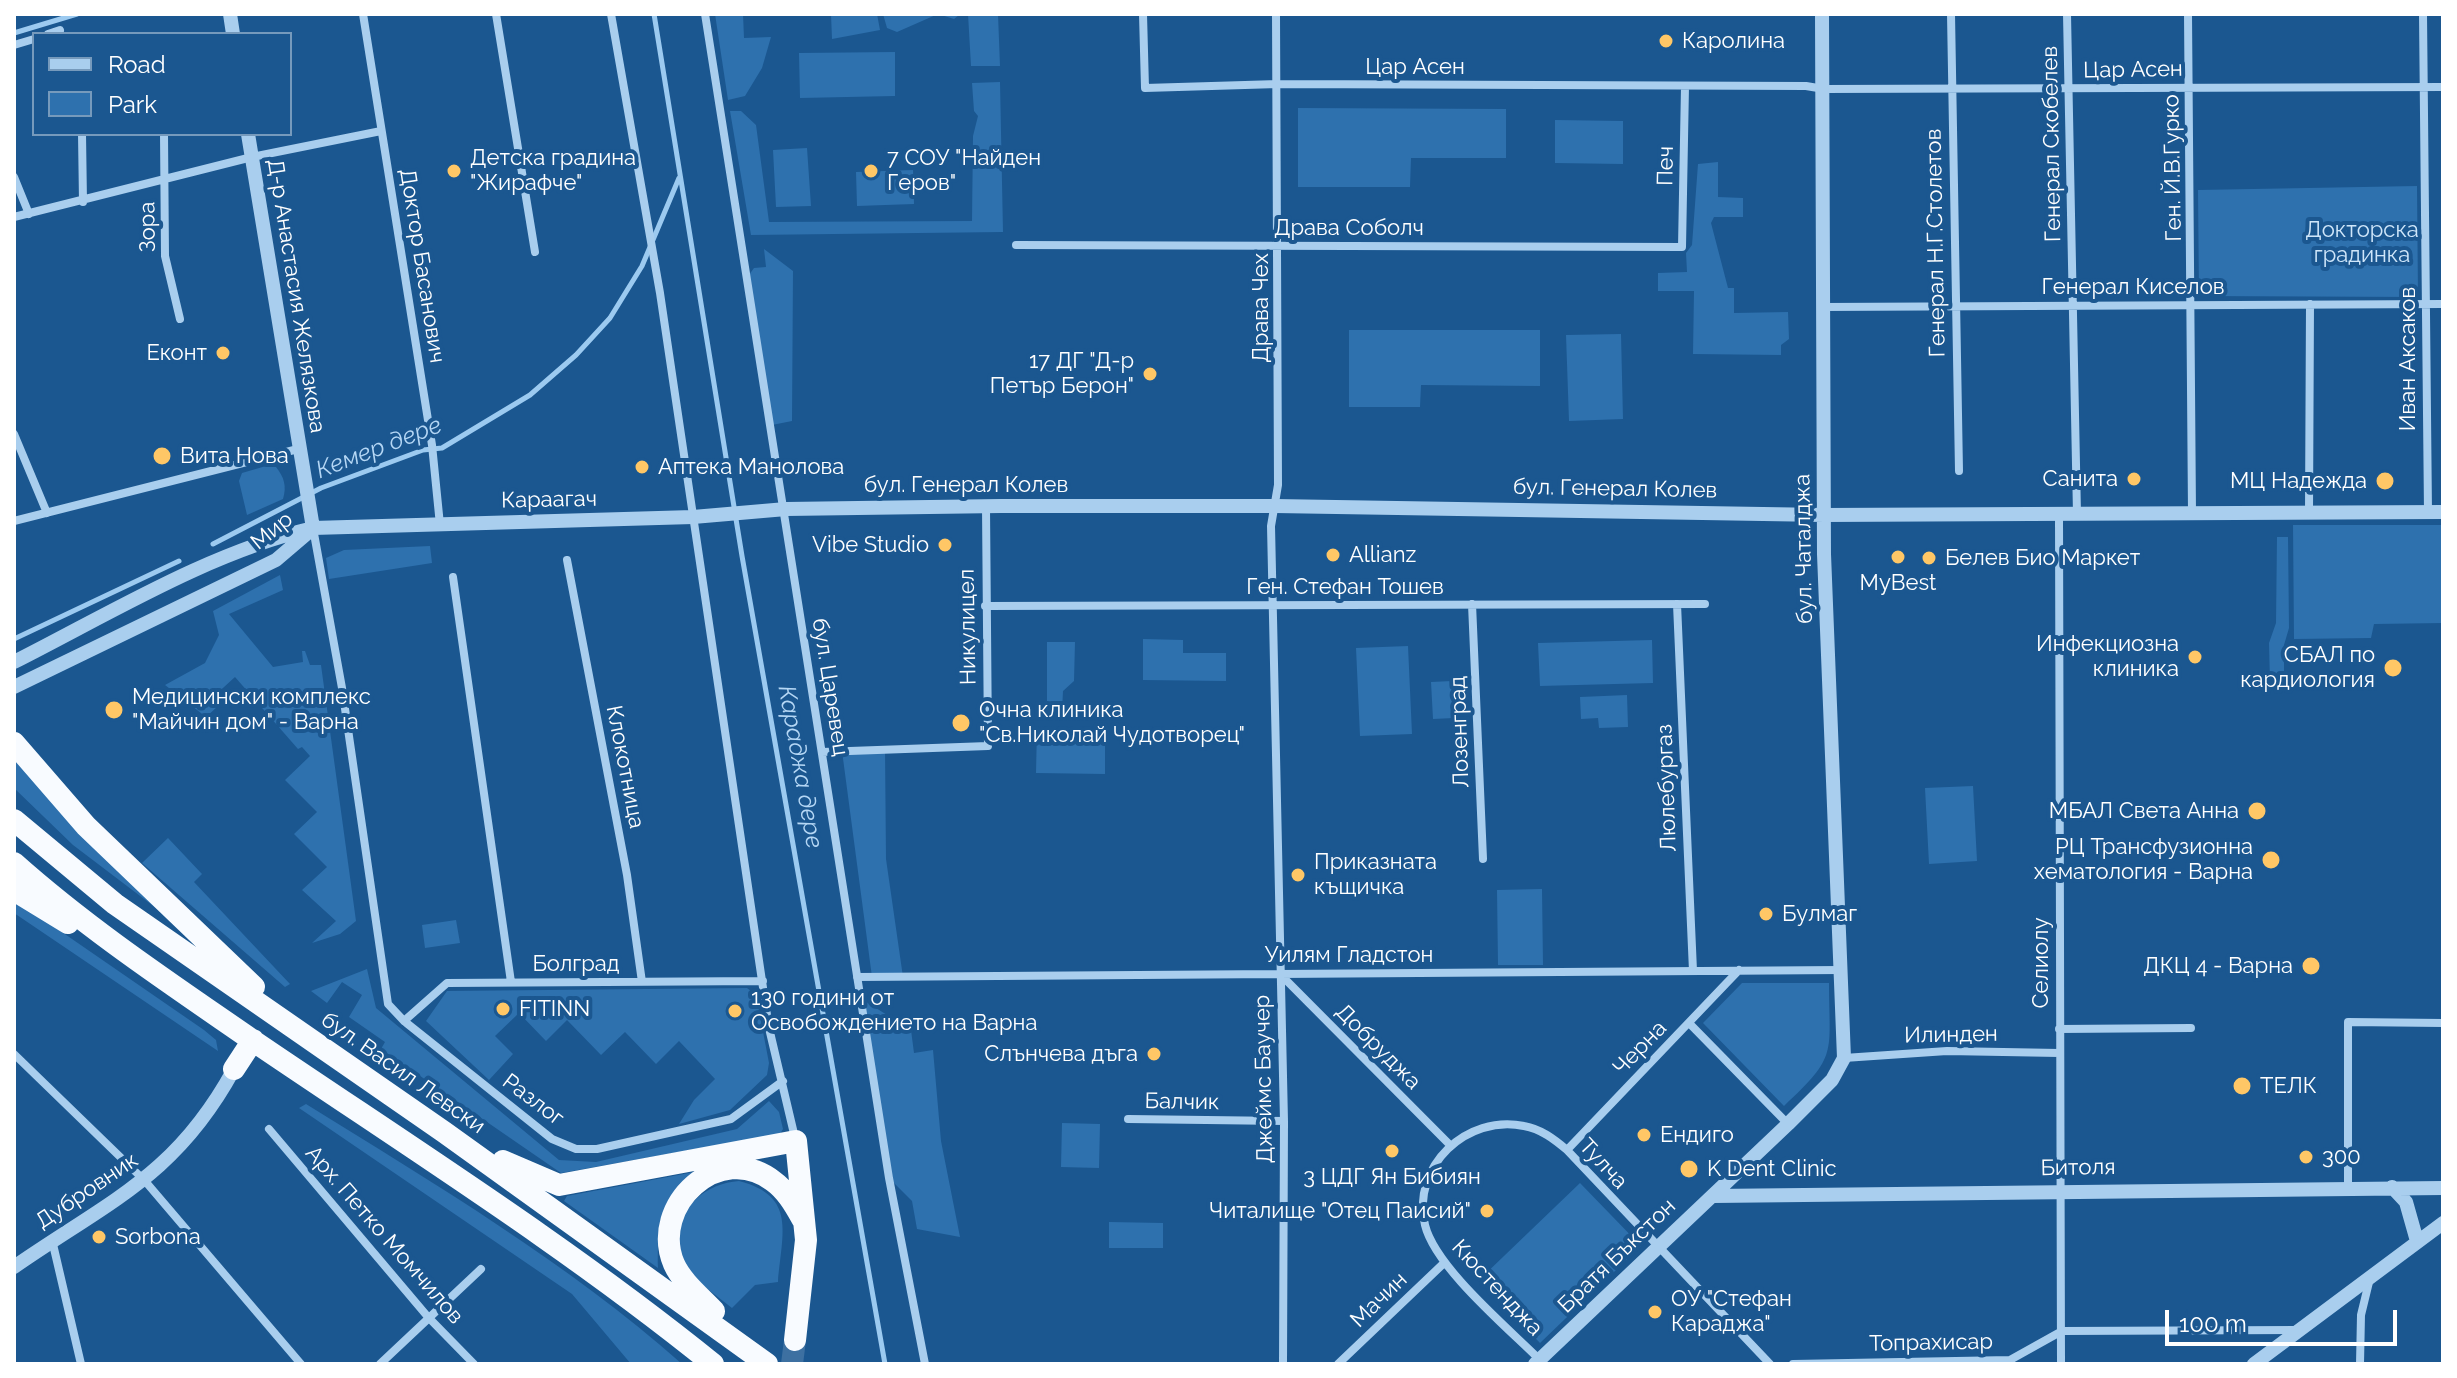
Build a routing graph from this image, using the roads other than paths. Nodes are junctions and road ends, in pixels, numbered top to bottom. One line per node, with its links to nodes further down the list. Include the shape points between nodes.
1 (363, 14): 22 (street, Доктор Басанович)
2 (496, 14): 35 (street)
3 (611, 14): 57 (street)
4 (705, 14): 49 (street, бул. Царевец)
5 (1143, 14): 14 (street, Цар Асен, via 1145,88)
6 (1276, 14): 14 (street, Драва Чех)
7 (1822, 14): 20 (street, бул. Чаталджа)
8 (1951, 14): 21 (street, Генерал Н.Г.Столетов)
9 (2067, 14): 19 (street, Генерал Скобелев)
10 (2188, 14): 16 (street, Ген. Й.В.Гурко)
11 (2423, 14): 17 (street, Иван Аксаков)
12 (60, 30): 13 (street)
13 (54, 32)
14 (1278, 84): 15 (street, Цар Асен); 33 (street, Драва Чех)
15 (1685, 86): 20 (street, Цар Асен); 34 (street, Печ)
16 (2190, 87): 17 (street, Цар Асен); 19 (street, Цар Асен); 36 (street, Ген. Й.В.Гурко)
17 (2424, 87): 18 (street, Цар Асен); 38 (street, Иван Аксаков)
18 (2443, 87)
19 (2068, 88): 21 (street, Цар Асен); 41 (street, Генерал Скобелев)
20 (1824, 89): 21 (street, Цар Асен); 42 (street, бул. Чаталджа)
21 (1951, 89): 40 (street, Генерал Н.Г.Столетов)
22 (381, 131): 26 (street); 59 (street, Доктор Басанович, via 434,457)
23 (82, 136): 29 (street)
24 (164, 136): 28 (street, Зора)
25 (248, 136): 26 (street, Д-р Анастасия Желязкова)
26 (252, 157): 28 (street); 45 (street, Д-р Анастасия Желязкова)
27 (14, 177): 30 (street)
28 (165, 180): 29 (street); 43 (street, Зора, via 165,256)
29 (83, 202): 30 (street)
30 (29, 214): 31 (street)
31 (14, 217)
32 (1016, 245): 33 (street, Драва Соболч)
33 (1279, 246): 34 (street, Драва Соболч); 47 (street, Драва Чех)
34 (1682, 247)
35 (535, 252)
36 (2192, 304): 37 (street, Генерал Киселов); 41 (street, Генерал Киселов); 53 (street, Ген. Й.В.Гурко)
37 (2310, 304): 38 (street, Генерал Киселов); 50 (street)
38 (2426, 304): 39 (street, Генерал Киселов); 51 (street, Иван Аксаков)
39 (2443, 304)
40 (1956, 305): 41 (street, Генерал Киселов); 42 (street, Генерал Киселов); 46 (street, Генерал Н.Г.Столетов)
41 (2074, 305): 55 (street, Генерал Скобелев)
42 (1823, 307): 56 (street, бул. Чаталджа)
43 (180, 319)
44 (14, 434): 52 (street)
45 (298, 449): 52 (street); 60 (street, Д-р Анастасия Желязкова)
46 (1959, 471)
47 (1275, 506): 48 (street, бул. Генерал Колев); 56 (street, бул. Генерал Колев); 66 (street, Джеймс Баучер)
48 (986, 507): 49 (street, бул. Генерал Колев); 67 (street, Никулицел)
49 (786, 509): 57 (street, Караагач); 71 (street, бул. Царевец)
50 (2309, 512): 51 (street, бул. Генерал Колев); 53 (street, бул. Генерал Колев)
51 (2435, 512)
52 (47, 513): 58 (street)
53 (2192, 513): 55 (street, бул. Генерал Колев)
54 (2059, 514): 55 (street, бул. Генерал Колев); 56 (street, бул. Генерал Колев); 90 (street, Селиолу)
55 (2077, 514)
56 (1824, 515): 77 (street, бул. Чаталджа)
57 (693, 517): 59 (street, Караагач); 81 (street)
58 (14, 521)
59 (440, 525): 60 (street, Караагач)
60 (313, 528): 68 (street, Мир, via 265,540); 69 (street, Мир, via 276,560); 85 (street, Д-р Анастасия Желязкова, via 349,733)
61 (567, 560): 83 (street, Клокотница)
62 (453, 577): 82 (street)
63 (1472, 604): 64 (street, Ген. Стефан Тошев); 66 (street, Ген. Стефан Тошев); 73 (street, Лозенград)
64 (1677, 604): 65 (street, Ген. Стефан Тошев); 78 (street, Люлебургаз)
65 (1705, 604)
66 (1274, 605): 67 (street, Ген. Стефан Тошев); 79 (street, Джеймс Баучер)
67 (985, 606): 71 (street, Никулицел, via 988,746)
68 (14, 662)
69 (14, 687)
70 (14, 743): 91 (highway, via 114,854)
71 (822, 752): 80 (street, бул. Царевец)
72 (14, 820): 91 (highway, бул. Васил Левски, via 115,904)
73 (1483, 859)
74 (14, 863): 84 (highway)
75 (14, 890): 84 (highway)
76 (1739, 970): 77 (street, Уилям Гладстон); 78 (street, Уилям Гладстон); 87 (street, Черна)
77 (1841, 970): 95 (street, бул. Чаталджа)
78 (1693, 971): 79 (street, Уилям Гладстон)
79 (1280, 974): 80 (street, Уилям Гладстон); 99 (street, Джеймс Баучер); 104 (street, Добруджа)
80 (857, 977): 135 (street, бул. Царевец)
81 (763, 981): 83 (street, Болград); 97 (street)
82 (511, 982): 83 (street, Болград); 86 (street, Болград, via 447,983)
83 (642, 982)
84 (172, 986): 92 (highway)
85 (383, 986): 86 (street, Разлог, via 388,1004)
86 (404, 1021): 97 (street, Разлог, via 552,1139 576,1149 731,1119)
87 (1689, 1023): 100 (street); 105 (street, Черна)
88 (2443, 1023): 108 (street, via 2348,1022)
89 (2191, 1028): 90 (street)
90 (2059, 1029): 93 (street, Селиолу)
91 (309, 1039): 102 (highway, бул. Васил Левски)
92 (253, 1040): 96 (highway); 134 (highway, via 534,1230)
93 (2059, 1053): 95 (street, Илинден, via 1947,1051); 111 (street, Селиолу)
94 (14, 1054): 107 (street)
95 (1844, 1058): 100 (street, Братя Бъкстон, via 1832,1080)
96 (234, 1069): 107 (street, Дубровник, via 202,1122)
97 (783, 1081): 103 (street)
98 (1128, 1119): 99 (street, Балчик)
99 (1284, 1121): 136 (street, Джеймс Баучер)
100 (1788, 1124): 106 (street, Братя Бъкстон)
101 (269, 1129): 123 (street, Арх. Петко Момчилов)
102 (444, 1132): 103 (highway, via 559,1185); 127 (highway, бул. Васил Левски)
103 (796, 1141): 115 (highway)
104 (1450, 1145): 105 (street, Тулча, via 1483,1127 1505,1124 1549,1135); 119 (street, Кюстенджа, via 1431,1170 1423,1196 1425,1226)
105 (1567, 1150): 118 (street, Тулча)
106 (1737, 1172): 112 (street, via 1737,1186); 113 (street, Братя Бъкстон)
107 (145, 1181): 116 (street, Дубровник); 131 (street)
108 (2348, 1187): 109 (street, Битоля); 111 (street, Битоля)
109 (2392, 1187): 110 (street, Битоля); 117 (street, via 2406,1202)
110 (2443, 1188)
111 (2061, 1190): 112 (street, Битоля); 125 (street, Селиолу)
112 (1746, 1195): 113 (street, Битоля)
113 (1713, 1196): 118 (street, Братя Бъкстон)
114 (2443, 1223): 117 (street)
115 (806, 1224): 126 (highway); 127 (highway, via 774,1182 739,1169 690,1187 671,1217 669,1241 677,1270)
116 (52, 1240): 120 (street, Дубровник); 130 (street)
117 (2417, 1241): 122 (street)
118 (1657, 1248): 128 (street, Братя Бъкстон); 138 (street, Тулча)
119 (1444, 1263): 128 (street, Кюстенджа); 137 (street, Мачин)
120 (14, 1267)
121 (481, 1269): 123 (street)
122 (2371, 1275): 124 (street); 142 (street, via 2361,1315)
123 (428, 1317): 132 (street); 133 (street, Арх. Петко Момчилов)
124 (2297, 1330): 125 (street); 141 (street)
125 (2062, 1331): 129 (street, Топрахисар); 140 (street, Селиолу)
126 (795, 1340)
127 (765, 1362)
128 (1540, 1362)
129 (2008, 1362): 139 (street, Топрахисар)
130 (81, 1364)
131 (301, 1364)
132 (380, 1364)
133 (474, 1364)
134 (713, 1364)
135 (925, 1364)
136 (1283, 1364)
137 (1338, 1364)
138 (1770, 1364)
139 (1793, 1364)
140 (2061, 1364)
141 (2254, 1364)
142 (2360, 1364)

